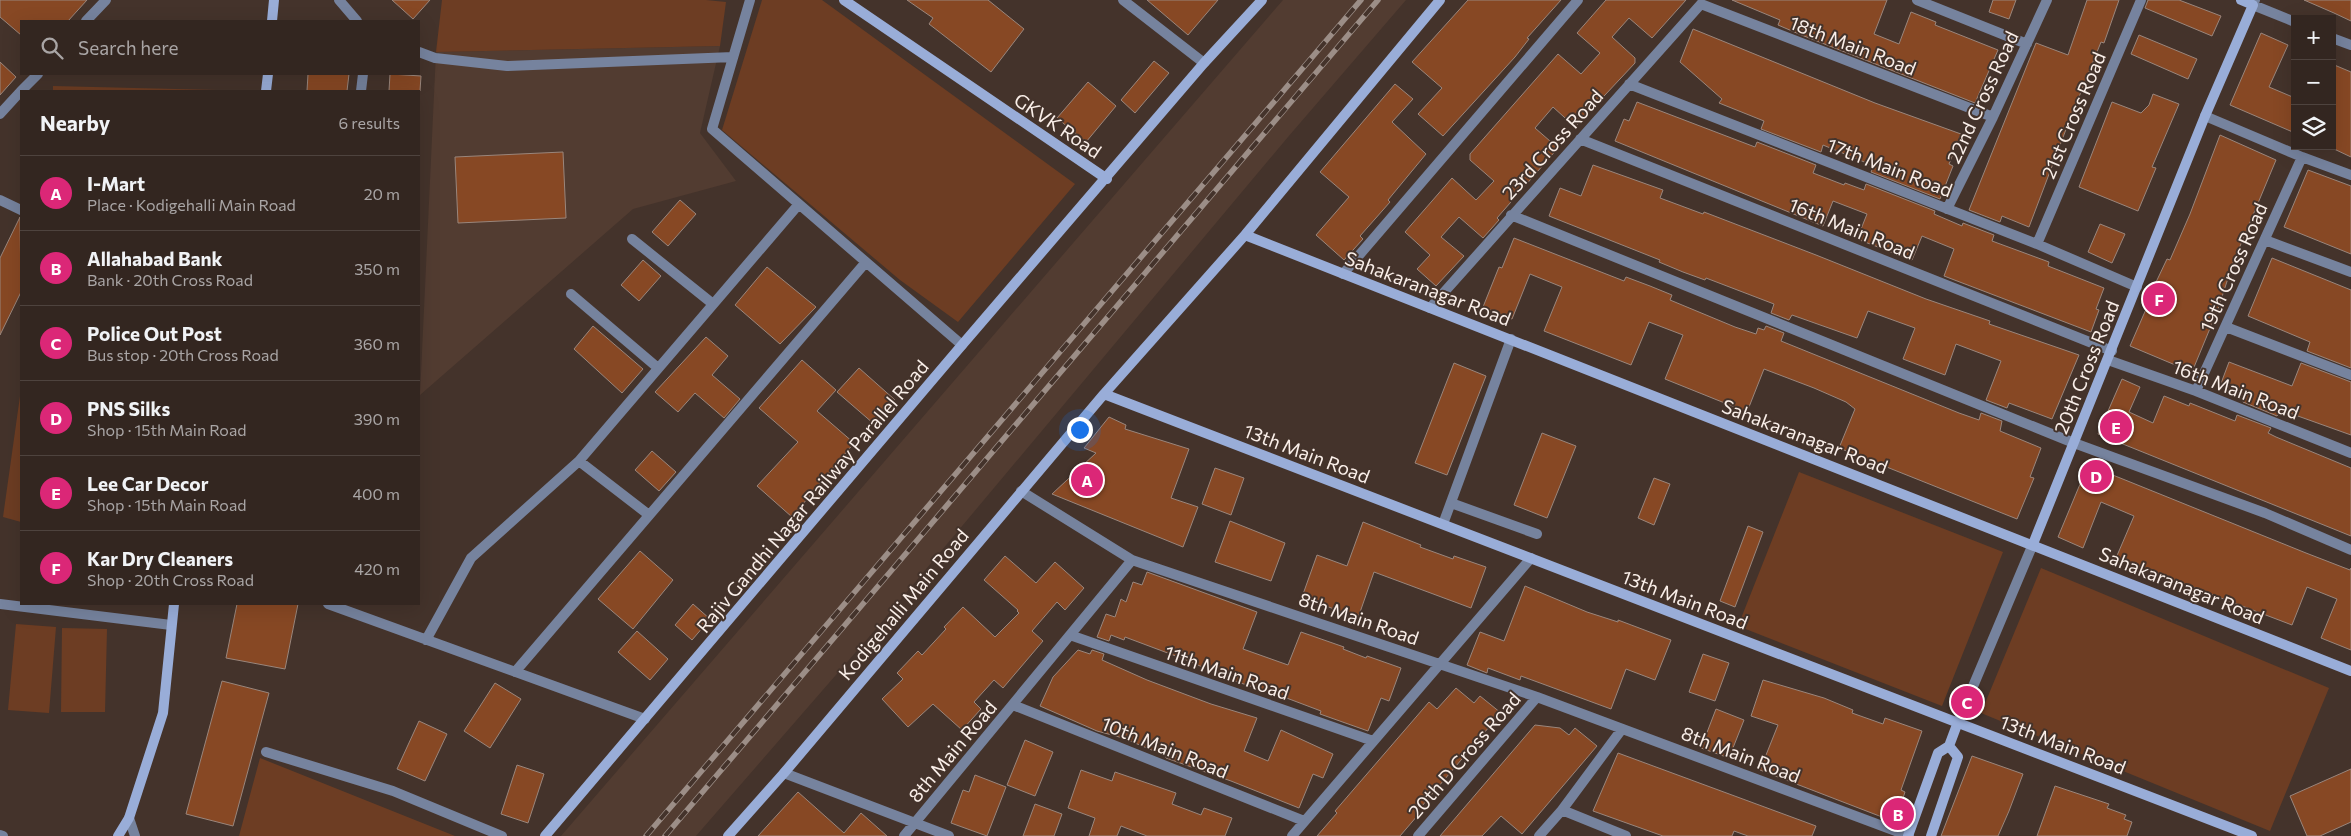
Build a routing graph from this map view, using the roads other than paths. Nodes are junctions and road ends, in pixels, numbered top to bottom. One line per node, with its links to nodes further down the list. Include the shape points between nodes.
1 (106, 0): 16 (street)
2 (274, 0): 17 (street)
3 (339, 0): 18 (street)
4 (750, 0): 24 (street)
5 (844, 0): 38 (street, GKVK Road)
6 (1123, 0): 25 (street)
7 (1262, 0): 25 (street, GKVK Road)
8 (1440, 0): 44 (street, Kodigehalli Main Road)
9 (1578, 0): 50 (street)
10 (1917, 0): 21 (street)
11 (2047, 0): 21 (street, 22nd Cross Road)
12 (2141, 0): 47 (street, 21st Cross Road)
13 (2241, 0): 14 (street)
14 (2254, 3): 19 (street); 33 (street, 20th Cross Road)
15 (1701, 4): 28 (street, 23rd Cross Road); 34 (street, 18th Main Road)
16 (87, 20)
17 (272, 20)
18 (356, 20)
19 (2291, 20)
20 (2336, 39): 22 (street)
21 (2027, 44): 34 (street, 22nd Cross Road)
22 (2351, 45)
23 (420, 52): 24 (street, via 435,58 507,66)
24 (733, 57): 40 (street, via 712,129)
25 (1204, 63): 38 (street, GKVK Road)
26 (37, 75): 29 (street)
27 (363, 75): 30 (street)
28 (1629, 84): 35 (street, 23rd Cross Road); 41 (street, 17th Main Road)
29 (22, 90)
30 (361, 90)
31 (20, 92): 32 (street)
32 (0, 114)
33 (2204, 116): 36 (street); 51 (street, 20th Cross Road)
34 (1993, 118): 41 (street, 22nd Cross Road)
35 (1580, 139): 43 (street, 23rd Cross Road); 58 (street, 16th Main Road)
36 (2302, 158): 37 (street); 46 (street, 19th Cross Road)
37 (2351, 175)
38 (1107, 179): 57 (street, Rajiv Gandhi Nagar Railway Parallel Road)
39 (0, 200): 42 (street)
40 (799, 204): 48 (street); 53 (street)
41 (1947, 208): 47 (street, 17th Main Road)
42 (20, 210)
43 (1511, 216): 54 (street, 23rd Cross Road); 63 (street)
44 (1245, 235): 50 (street, Sahakaranagar Road); 62 (street, Kodigehalli Main Road)
45 (632, 238): 53 (street)
46 (2265, 240): 49 (street); 55 (street, 19th Cross Road)
47 (2037, 244): 51 (street, 17th Main Road)
48 (866, 262): 57 (street); 68 (street)
49 (2351, 272)
50 (1343, 274): 54 (street, Sahakaranagar Road)
51 (2137, 286): 58 (street, 20th Cross Road)
52 (571, 294): 59 (street)
53 (713, 304): 59 (street)
54 (1430, 308): 56 (street, Sahakaranagar Road)
55 (2226, 327): 60 (street); 61 (street, 19th Cross Road)
56 (1511, 339): 67 (street); 71 (street, Sahakaranagar Road)
57 (962, 345): 86 (street, Rajiv Gandhi Nagar Railway Parallel Road)
58 (2110, 355): 61 (street, 16th Main Road); 63 (street, 20th Cross Road)
59 (658, 368): 65 (street)
60 (2351, 375)
61 (2196, 392): 64 (street, 16th Main Road)
62 (1104, 394): 66 (street, Kodigehalli Main Road); 69 (street, 13th Main Road)
63 (2074, 443): 71 (street, 20th Cross Road); 72 (street, via 2265,513)
64 (2351, 453)
65 (579, 461): 68 (street); 80 (street, via 471,558)
66 (1021, 491): 74 (street); 92 (street, Kodigehalli Main Road)
67 (1451, 503): 69 (street); 70 (street)
68 (649, 515): 83 (street)
69 (1443, 524): 73 (street, 13th Main Road)
70 (1537, 534)
71 (2033, 544): 82 (street, Sahakaranagar Road); 87 (street, 20th Cross Road)
72 (2351, 550)
73 (1531, 558): 81 (street); 87 (street, 13th Main Road)
74 (1132, 560): 79 (street, 8th Main Road); 81 (street, 8th Main Road)
75 (0, 604): 78 (street)
76 (174, 605): 78 (street)
77 (331, 605): 80 (street)
78 (171, 625): 94 (street, via 163,713)
79 (1070, 635): 85 (street, 8th Main Road); 89 (street, 11th Main Road)
80 (426, 640): 83 (street)
81 (1439, 664): 84 (street, 8th Main Road); 89 (street)
82 (2351, 671)
83 (515, 672): 86 (street)
84 (1537, 697): 88 (street, 8th Main Road); 105 (street, 20th D Cross Road)
85 (1013, 705): 95 (street, 10th Main Road); 96 (street, 8th Main Road)
86 (645, 719): 100 (street, Rajiv Gandhi Nagar Railway Parallel Road)
87 (1958, 722): 90 (street, 20th Cross Road); 110 (street, 13th Main Road)
88 (1622, 729): 93 (street); 108 (street, 8th Main Road)
89 (1373, 741): 95 (street)
90 (1949, 746): 108 (street, 20th Cross Road, via 1938,753); 109 (street, via 1958,757)
91 (266, 752): 99 (street, via 393,791)
92 (784, 773): 96 (street); 101 (street, Kodigehalli Main Road)
93 (1562, 810): 106 (street); 107 (street)
94 (129, 818): 97 (street); 98 (street)
95 (1304, 821): 104 (street)
96 (914, 823): 102 (street, 8th Main Road); 103 (street)
97 (118, 836)
98 (135, 836)
99 (502, 836)
100 (545, 836)
101 (728, 836)
102 (904, 836)
103 (950, 836)
104 (1292, 836)
105 (1418, 836)
106 (1539, 836)
107 (1626, 836)
108 (1908, 836)
109 (1931, 836)
110 (2252, 836)

